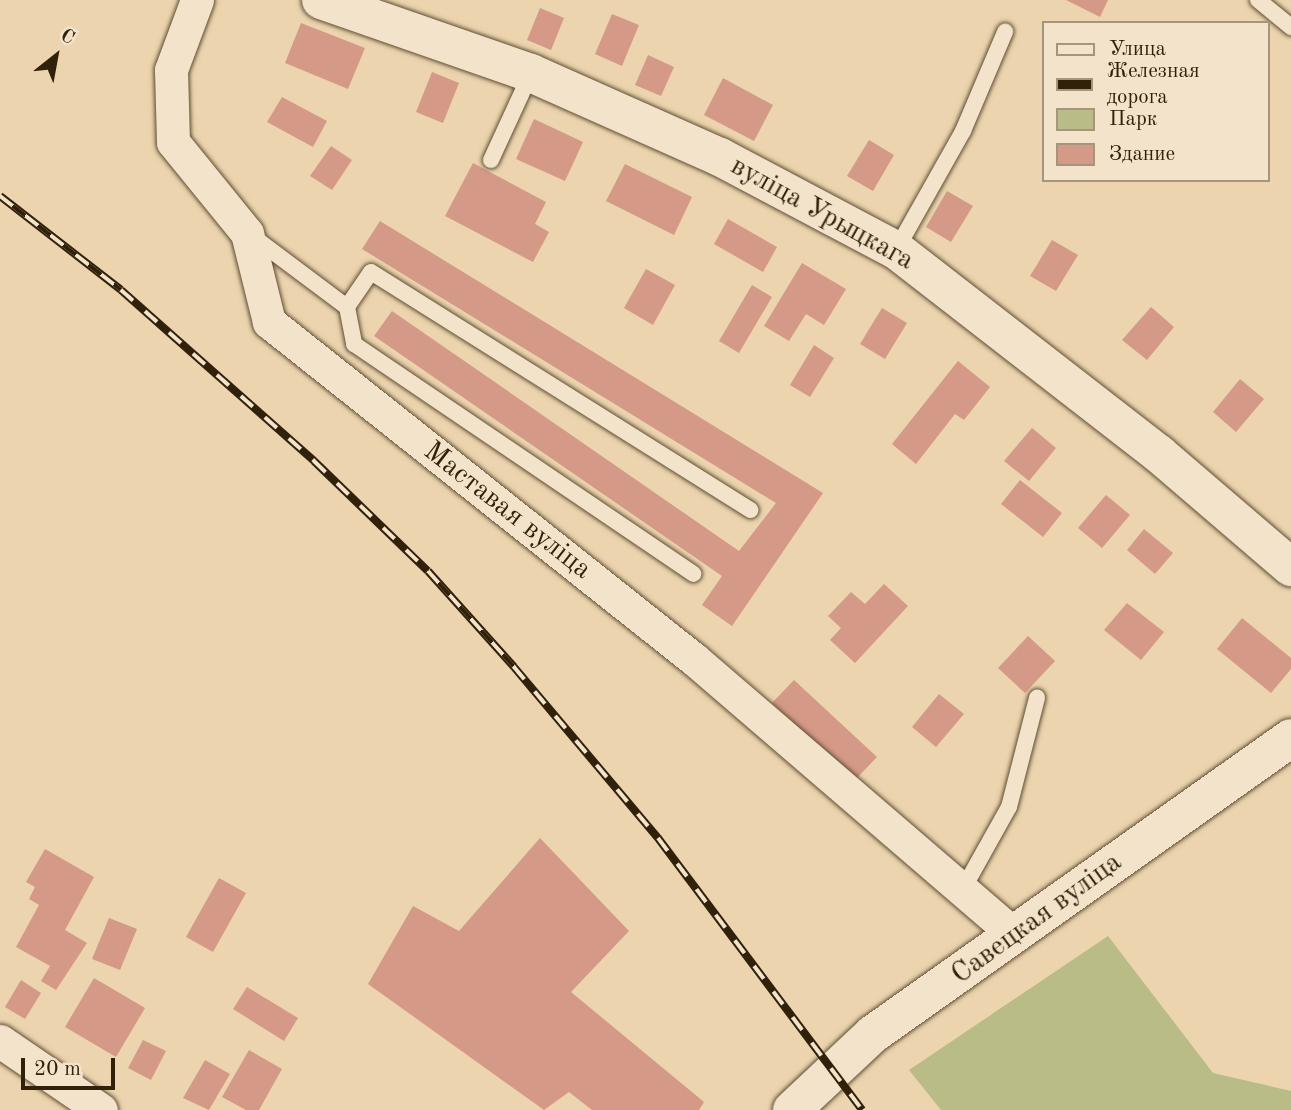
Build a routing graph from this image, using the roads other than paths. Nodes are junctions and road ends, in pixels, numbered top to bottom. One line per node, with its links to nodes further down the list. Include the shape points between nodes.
1 (197, 0): 8 (street, Маставая вуліца, via 172,70 173,142)
2 (321, 0): 6 (main road, вуліца Урыцкага)
3 (1258, 0): 4 (lane)
4 (1291, 27)
5 (1005, 32): 9 (lane, via 962,131)
6 (531, 72): 7 (lane); 9 (main road, вуліца Урыцкага, via 720,157)
7 (491, 160)
8 (247, 233): 10 (lane); 16 (street, Маставая вуліца, via 269,322 695,660)
9 (895, 250): 12 (main road, вуліца Урыцкага, via 1160,454)
10 (347, 307): 11 (lane, via 371,272); 13 (lane, via 354,344)
11 (751, 510)
12 (1291, 567)
13 (694, 574)
14 (1037, 698): 16 (lane, via 1009,807)
15 (1291, 738): 17 (main road, Савецкая вуліца)
16 (962, 891): 17 (street, Маставая вуліца)
17 (1014, 934): 20 (main road, Савецкая вуліца, via 873,1034)
18 (0, 1041): 19 (street)
19 (101, 1110)
20 (792, 1110)

